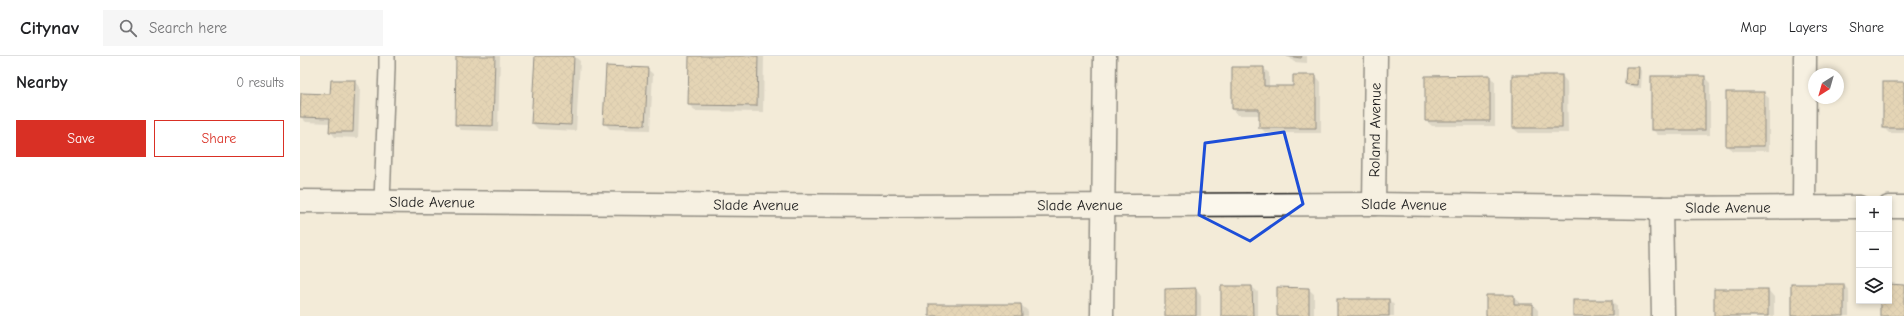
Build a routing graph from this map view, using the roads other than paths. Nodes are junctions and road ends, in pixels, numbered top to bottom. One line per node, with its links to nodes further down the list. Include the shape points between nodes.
1 (386, 56): 6 (lane, via 388,68)
2 (1105, 56): 8 (street)
3 (1376, 56): 7 (street, Roland Avenue)
4 (1805, 56): 9 (street)
5 (300, 201): 6 (street, Slade Avenue)
6 (382, 202): 8 (street, Slade Avenue)
7 (1374, 204): 8 (street, Slade Avenue); 13 (street, Slade Avenue)
8 (1102, 205): 14 (street)
9 (1804, 207): 10 (street, Slade Avenue); 13 (street, Slade Avenue)
10 (1856, 207)
11 (1892, 207): 12 (street)
12 (1904, 207)
13 (1661, 208): 15 (street)
14 (1102, 316)
15 (1663, 316)

